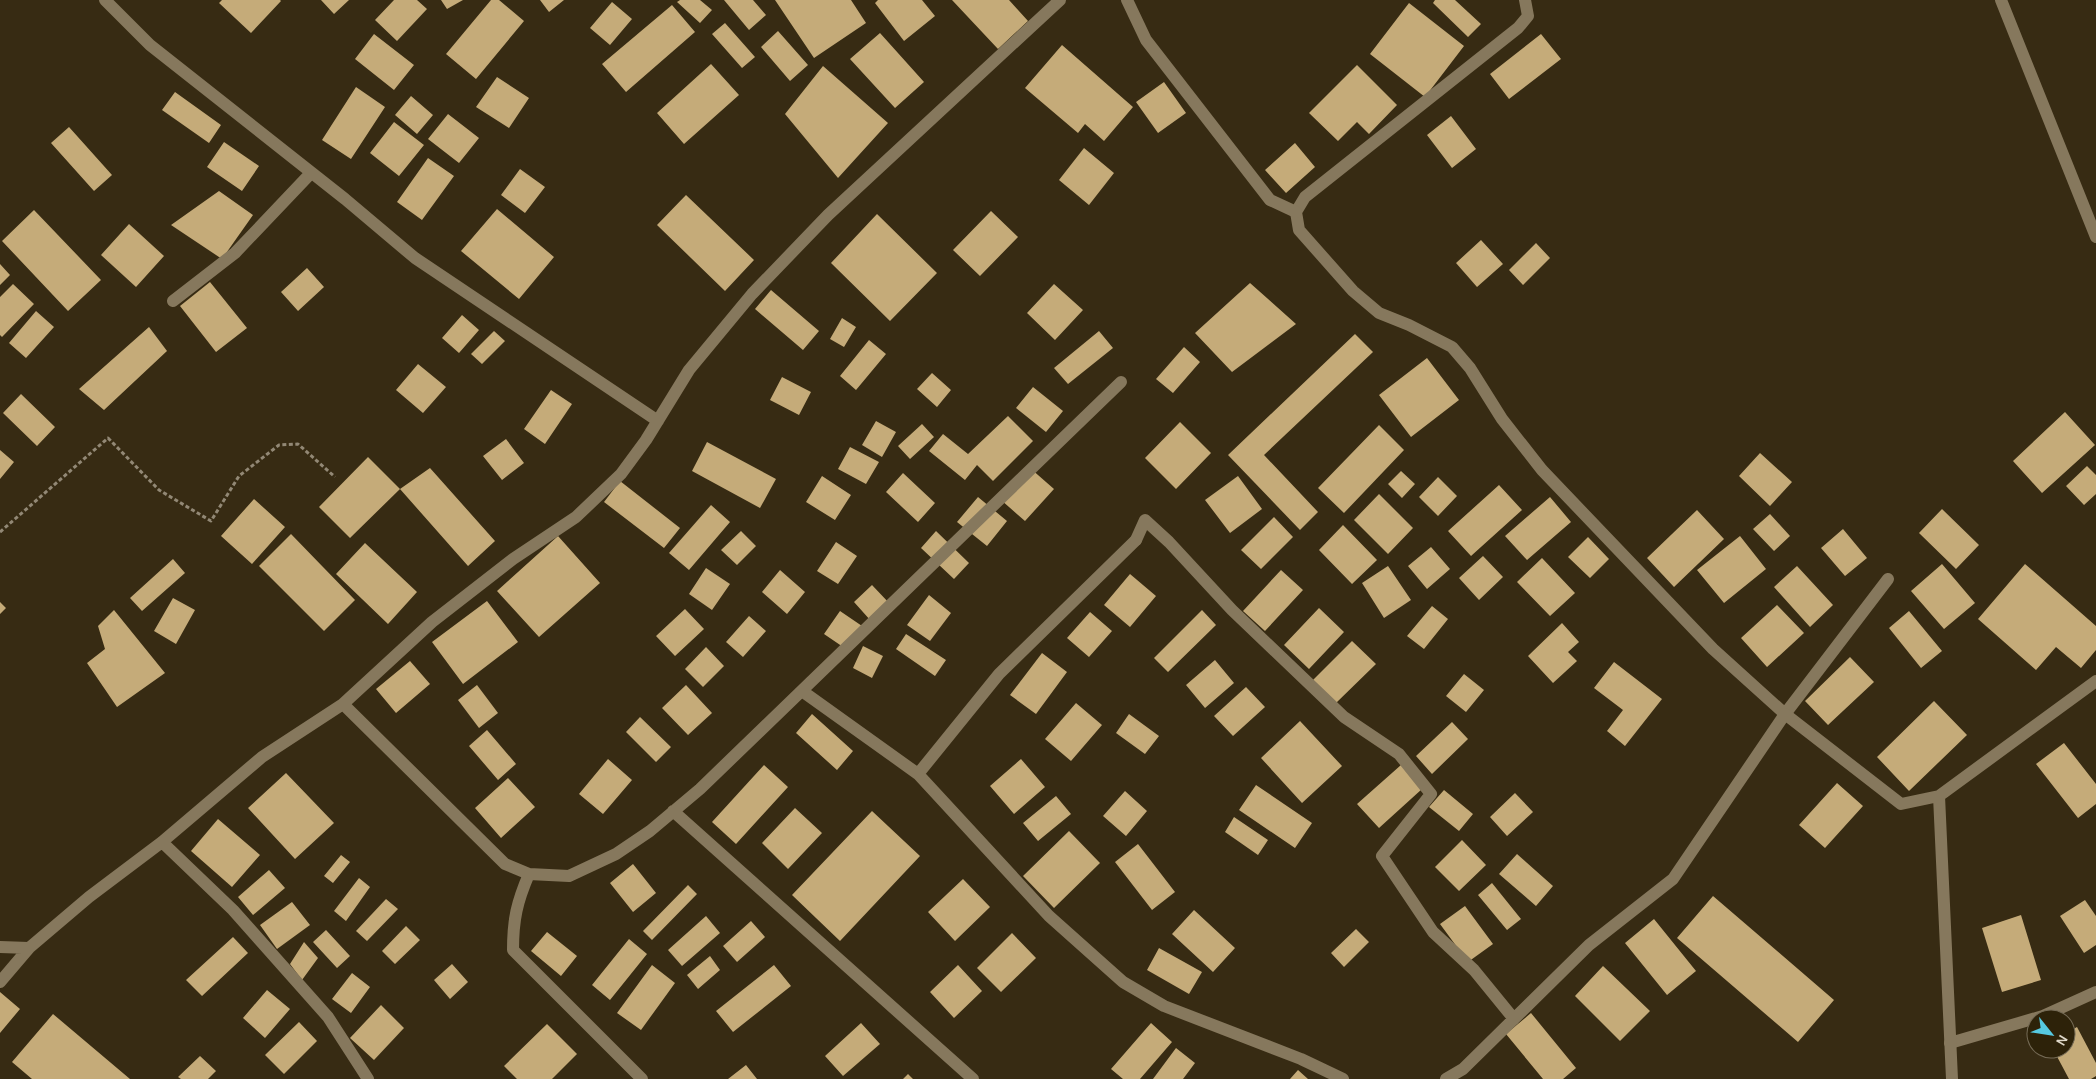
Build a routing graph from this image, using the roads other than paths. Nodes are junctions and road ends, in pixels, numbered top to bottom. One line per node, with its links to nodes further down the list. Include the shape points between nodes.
1 (105, 0): 6 (street, via 150,44)
2 (1060, 0): 11 (street, via 828,215 752,294 688,370)
3 (1127, 0): 7 (street, via 1146,40 1270,200)
4 (1525, 0): 7 (street, via 1528,16 1518,28 1305,197)
5 (2001, 0): 8 (street)
6 (311, 173): 9 (street, via 235,253); 11 (street, via 415,258)
7 (1296, 212): 16 (street, via 1299,230 1372,308 1452,347 1542,470 1713,649)
8 (2096, 237)
9 (173, 301)
10 (1121, 382): 14 (street)
11 (658, 421): 15 (street, via 622,474 576,517 513,559 432,622)
12 (1888, 579): 16 (street)
13 (2096, 681): 18 (street)
14 (802, 691): 17 (street); 19 (street)
15 (343, 704): 20 (street, via 262,757); 21 (street, via 505,864)
16 (1784, 714): 18 (street, via 1902,804); 26 (street, via 1673,879 1589,945)
17 (918, 774): 26 (street, via 999,674 1136,540 1146,520 1232,610 1344,717 1399,754 1431,794 1382,856 1432,932 1474,970); 31 (street, via 1049,916 1123,982 1164,1006 1301,1059)
18 (1939, 796): 27 (street)
19 (673, 811): 21 (street, via 616,854 569,876); 30 (street)
20 (162, 842): 23 (street); 28 (street, via 233,910 328,1018)
21 (529, 874): 29 (street, via 513,924 514,950)
22 (0, 947): 23 (street)
23 (29, 948): 24 (street)
24 (0, 982)
25 (2096, 992): 27 (street, via 2043,1016)
26 (1514, 1019): 32 (street, via 1463,1069)
27 (1950, 1043): 33 (street)
28 (368, 1079)
29 (642, 1079)
30 (972, 1079)
31 (1343, 1079)
32 (1446, 1079)
33 (1952, 1079)

